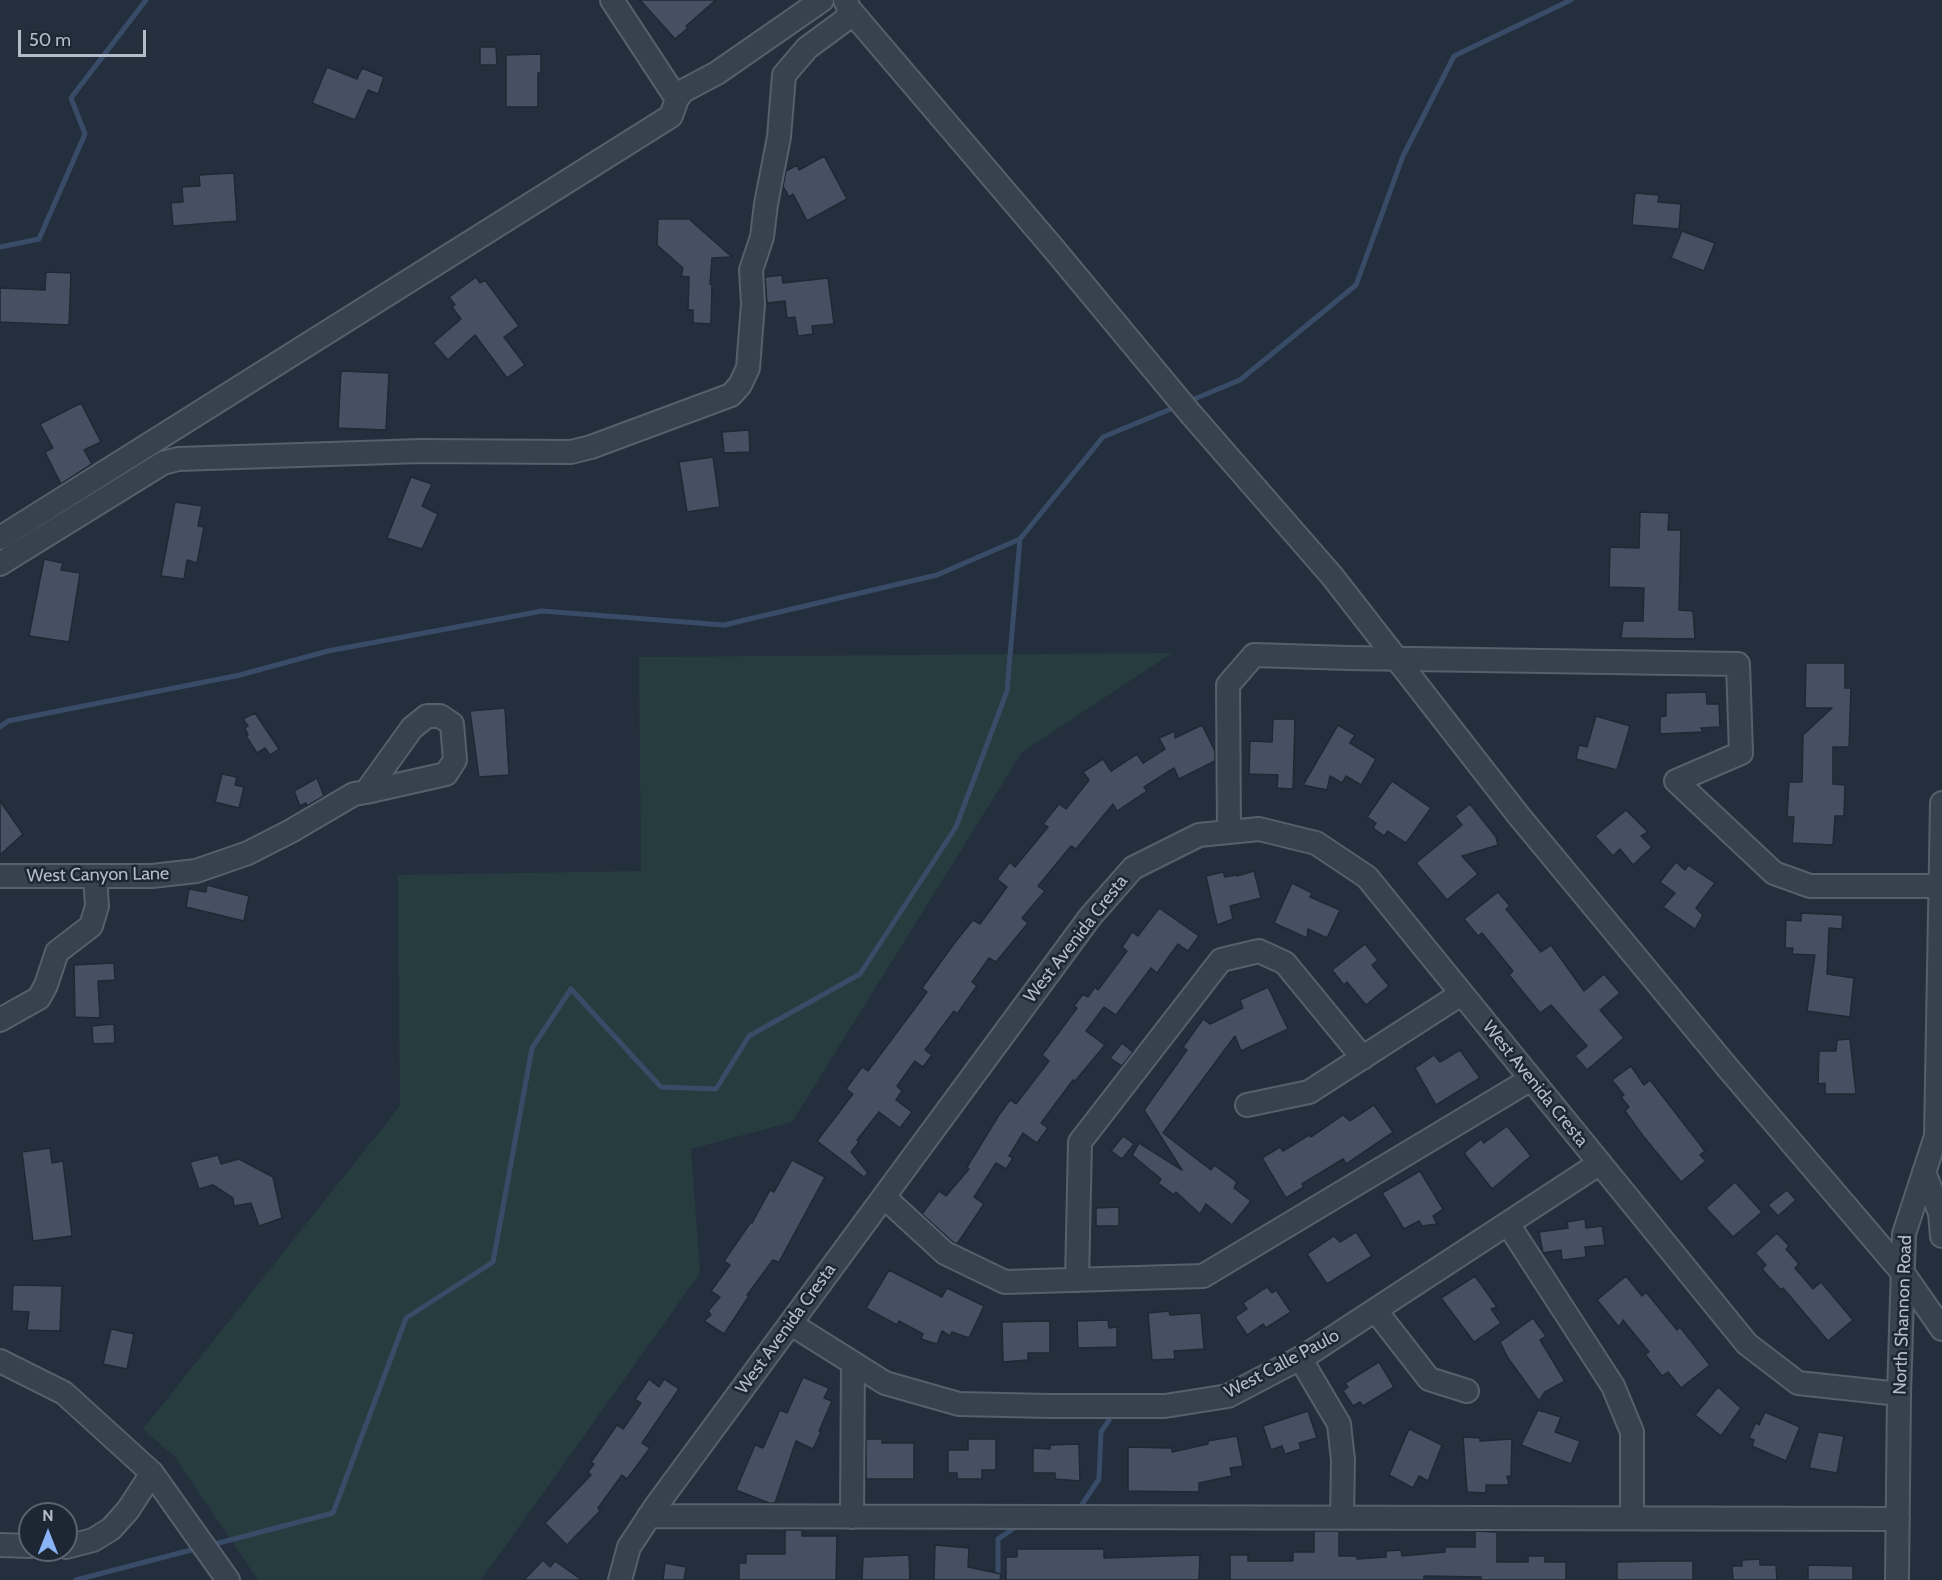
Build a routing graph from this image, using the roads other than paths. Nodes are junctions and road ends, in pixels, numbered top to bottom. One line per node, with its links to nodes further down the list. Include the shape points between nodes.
1 (612, 0): 4 (street)
2 (822, 0): 4 (street, via 717,73 683,91)
3 (848, 5): 6 (street, via 845,20 807,48 784,75 779,137 762,237 751,270 753,304 748,368 731,395 571,452 421,451 178,459 163,463); 7 (street, via 1332,576)
4 (677, 99): 5 (street, via 671,116)
5 (0, 538)
6 (0, 564)
7 (1397, 659): 10 (street, via 1254,655 1228,685); 13 (street, via 1738,664 1742,753 1676,782 1774,873 1810,886); 27 (street, via 1519,816)
8 (366, 792): 12 (street, West Canyon Lane, via 354,794 248,853 196,871)
9 (1942, 803): 13 (street, North Shannon Road)
10 (1229, 832): 15 (street, West Avenida Cresta, via 1259,829 1316,843 1367,877); 24 (street, West Avenida Cresta, via 1199,835 1133,868 1090,916)
11 (0, 876): 12 (street, West Canyon Lane)
12 (95, 876): 16 (street, via 97,906 92,926 57,952 39,998)
13 (1941, 886): 14 (street, North Shannon Road)
14 (1941, 980): 17 (street, North Shannon Road)
15 (1461, 994): 18 (street); 19 (street, West Avenida Cresta)
16 (0, 1020)
17 (1940, 1043): 21 (street, North Shannon Road)
18 (1363, 1058): 20 (street, via 1309,1092); 28 (street, via 1285,963 1258,951 1221,960 1080,1142)
19 (1531, 1079): 22 (street, West Avenida Cresta); 28 (street, via 1203,1276)
20 (1247, 1105)
21 (1939, 1118): 23 (street, North Shannon Road)
22 (1600, 1163): 25 (street, West Calle Paulo); 36 (street, West Avenida Cresta, via 1748,1344 1798,1383)
23 (1924, 1172): 26 (street, via 1940,1213); 27 (street, North Shannon Road, via 1904,1234)
24 (884, 1197): 28 (street, via 945,1253 1005,1282); 30 (street, West Avenida Cresta)
25 (1508, 1224): 29 (street, West Calle Paulo); 41 (street, via 1613,1386 1632,1432)
26 (1942, 1236)
27 (1903, 1273): 31 (street); 36 (street, North Shannon Road)
28 (1077, 1280)
29 (1376, 1311): 32 (street, West Calle Paulo); 35 (street, via 1429,1379)
30 (790, 1324): 34 (street, West Calle Paulo); 38 (street, West Avenida Cresta)
31 (1942, 1329)
32 (1300, 1359): 34 (street, West Calle Paulo, via 1228,1396 1165,1406 959,1404 885,1383); 40 (street, via 1339,1425)
33 (0, 1361): 37 (street, via 64,1393)
34 (853, 1363): 39 (street)
35 (1467, 1391)
36 (1899, 1394): 42 (street, North Shannon Road)
37 (152, 1473): 43 (street, via 111,1529); 46 (street)
38 (649, 1516): 39 (street); 47 (street, West Avenida Cresta, via 628,1547)
39 (852, 1516): 40 (street)
40 (1342, 1518): 41 (street)
41 (1632, 1518): 42 (street)
42 (1898, 1519): 48 (street, North Shannon Road)
43 (78, 1543)
44 (0, 1545): 45 (street)
45 (18, 1546)
46 (228, 1580)
47 (620, 1580)
48 (1897, 1580)

